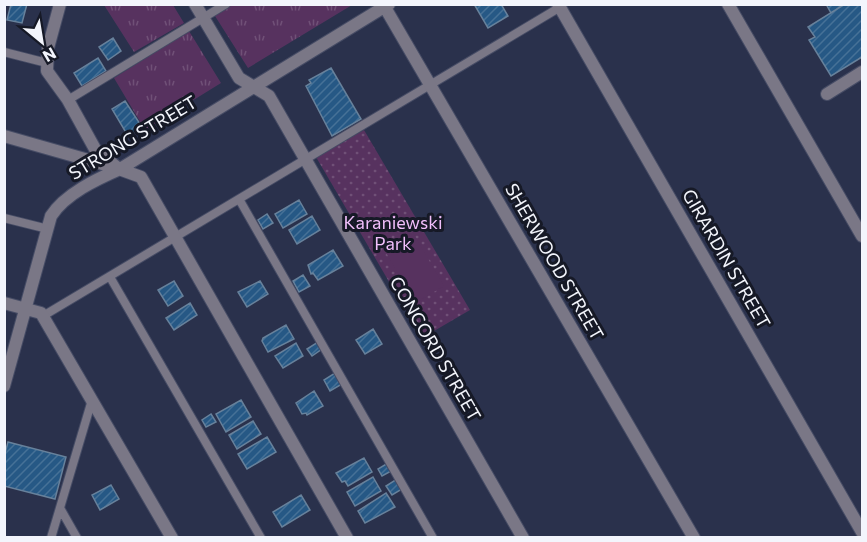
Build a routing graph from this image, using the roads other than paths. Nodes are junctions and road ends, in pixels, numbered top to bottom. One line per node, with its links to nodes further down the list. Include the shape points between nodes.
1 (60, 4): 9 (street)
2 (195, 4): 7 (street, CONCORD STREET)
3 (226, 4): 7 (lane)
4 (728, 4): 21 (street)
5 (386, 5): 11 (street, SHERWOOD STREET); 12 (street, STRONG STREET)
6 (561, 5): 11 (lane); 30 (street, GIRARDIN STREET)
7 (203, 19): 12 (street, CONCORD STREET, via 239,78); 14 (lane)
8 (4, 52): 9 (lane)
9 (47, 63): 14 (street, via 48,74)
10 (862, 72): 13 (street)
11 (430, 84): 16 (lane); 38 (street, SHERWOOD STREET)
12 (254, 86): 16 (street, CONCORD STREET, via 269,96); 17 (street, STRONG STREET)
13 (827, 94)
14 (68, 100): 17 (street, via 93,146)
15 (4, 136): 17 (street)
16 (305, 159): 18 (lane); 37 (street, CONCORD STREET)
17 (119, 169): 20 (street, STRONG STREET, via 57,207); 22 (street, via 141,177)
18 (239, 199): 22 (lane); 36 (lane)
19 (4, 218): 20 (lane)
20 (48, 229): 25 (street, STRONG STREET)
21 (862, 236)
22 (176, 237): 23 (lane); 35 (street)
23 (110, 277): 26 (lane); 34 (lane)
24 (4, 303): 25 (street)
25 (26, 308): 26 (street); 27 (street, STRONG STREET)
26 (43, 316): 28 (street)
27 (4, 386)
28 (92, 400): 29 (lane); 33 (street)
29 (60, 508): 31 (lane); 32 (lane)
30 (862, 532)
31 (51, 537)
32 (77, 537)
33 (172, 537)
34 (261, 537)
35 (347, 537)
36 (433, 537)
37 (523, 537)
38 (694, 537)

